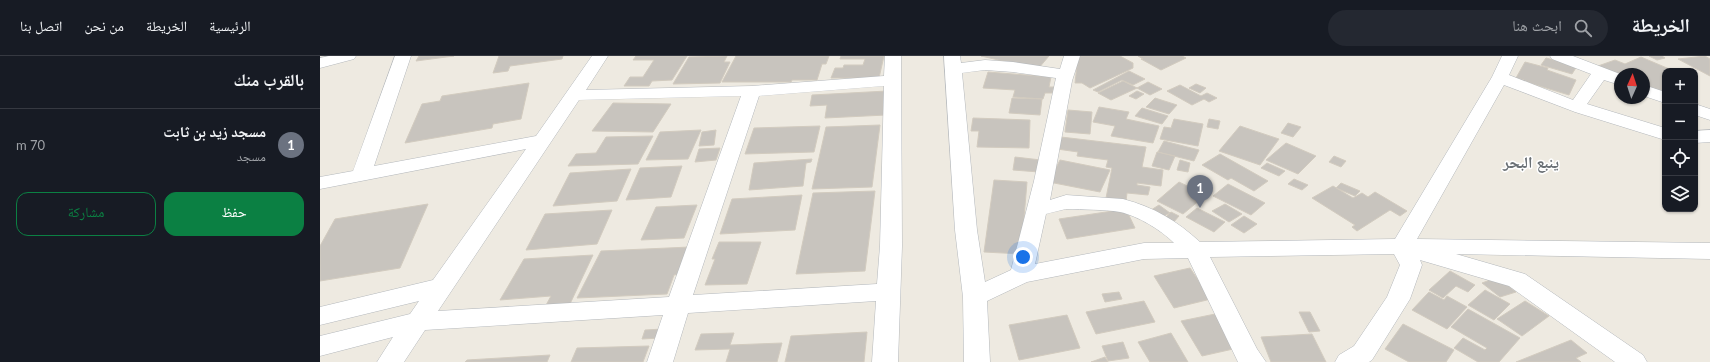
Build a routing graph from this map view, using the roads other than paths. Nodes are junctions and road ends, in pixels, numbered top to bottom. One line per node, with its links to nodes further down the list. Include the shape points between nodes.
1 (348, 56): 9 (street)
2 (403, 56): 26 (street)
3 (600, 56): 17 (street)
4 (893, 56): 14 (street)
5 (1072, 56): 11 (street)
6 (1510, 56): 12 (street)
7 (1558, 56): 10 (street)
8 (952, 62): 11 (street); 35 (street, via 966,230)
9 (320, 63)
10 (1600, 73): 13 (street); 19 (street)
11 (1066, 75): 28 (street)
12 (1500, 76): 19 (street, via 1537,93); 29 (street)
13 (1614, 78)
14 (892, 80): 15 (street); 34 (street)
15 (752, 91): 17 (street); 36 (street)
16 (1650, 92): 18 (street)
17 (573, 95): 25 (street)
18 (1662, 97)
19 (1577, 106): 22 (street)
20 (1698, 111): 21 (street)
21 (1710, 115)
22 (1662, 133)
23 (1710, 136): 24 (street)
24 (1698, 137)
25 (542, 140): 26 (street); 33 (street)
26 (361, 175): 27 (street)
27 (320, 182)
28 (1037, 210): 30 (street, via 1066,202 1123,206 1147,215 1175,231); 32 (street)
29 (1402, 246): 30 (street); 31 (street); 40 (street, via 1411,265 1398,299); 46 (street, via 1517,280)
30 (1194, 249): 32 (street, via 1144,251); 41 (street)
31 (1710, 251)
32 (1021, 275): 35 (street)
33 (441, 287): 37 (street); 38 (street)
34 (888, 292): 36 (street); 44 (street)
35 (975, 297): 45 (street)
36 (678, 305): 38 (street); 43 (street)
37 (320, 316)
38 (419, 321): 39 (street); 42 (street)
39 (320, 346)
40 (1362, 359)
41 (1246, 360)
42 (390, 362)
43 (660, 362)
44 (885, 362)
45 (977, 362)
46 (1634, 362)

